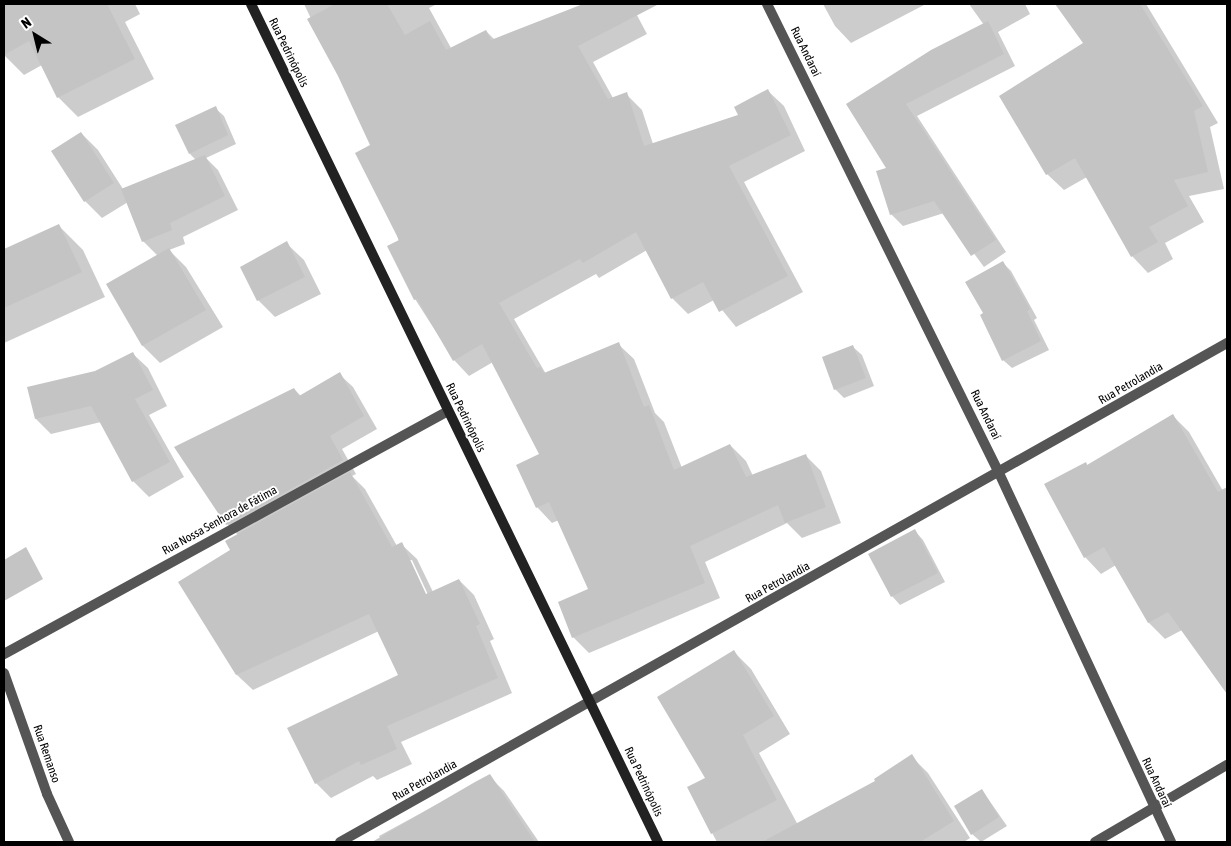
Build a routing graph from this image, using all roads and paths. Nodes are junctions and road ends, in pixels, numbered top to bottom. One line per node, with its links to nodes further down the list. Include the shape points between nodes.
1 (251, 4): 4 (street, Rua Pedrinópolis)
2 (767, 4): 5 (street, Rua Andaraí)
3 (1227, 343): 5 (street, Rua Petrolandia)
4 (448, 411): 6 (street, Rua Nossa Senhora de Fátima); 8 (street, Rua Pedrinópolis)
5 (999, 473): 8 (street, Rua Petrolandia); 10 (street, Rua Andaraí)
6 (4, 654)
7 (4, 673): 11 (street, Rua Remanso, via 47,794)
8 (592, 703): 12 (street, Rua Petrolandia); 13 (street, Rua Pedrinópolis)
9 (1227, 765): 10 (street)
10 (1154, 808): 14 (street); 15 (street, Rua Andaraí)
11 (69, 842)
12 (340, 842)
13 (658, 842)
14 (1095, 842)
15 (1171, 842)

